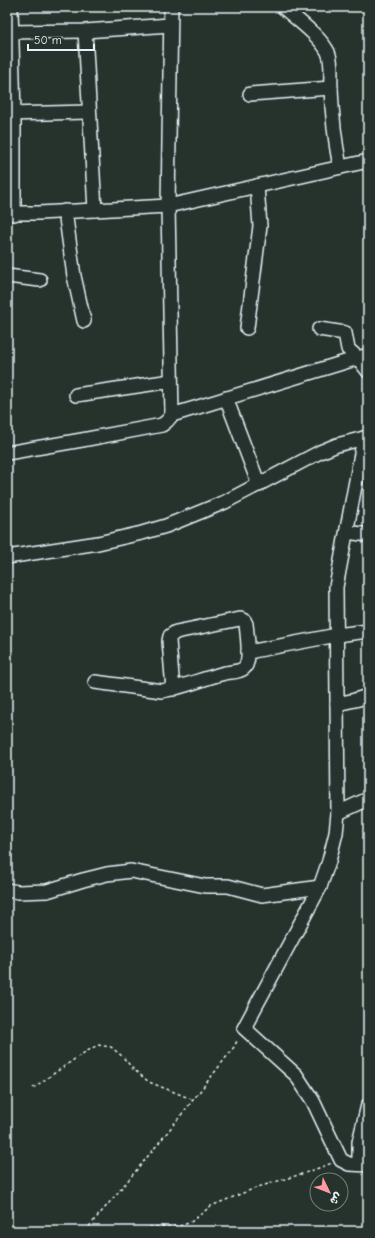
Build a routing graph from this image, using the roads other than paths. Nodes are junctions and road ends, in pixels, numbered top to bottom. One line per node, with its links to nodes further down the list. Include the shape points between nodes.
1 (11, 7): 6 (street)
2 (171, 7): 4 (street)
3 (283, 7): 7 (street, via 318,38 328,53)
4 (170, 25): 5 (street); 14 (street)
5 (85, 31): 6 (street); 9 (street)
6 (9, 32): 10 (street)
7 (331, 88): 8 (street); 12 (street)
8 (250, 94)
9 (88, 112): 10 (street); 15 (street)
10 (10, 115): 17 (street)
11 (368, 161): 12 (street)
12 (340, 167): 13 (street)
13 (257, 186): 14 (street); 21 (street, via 260,226)
14 (168, 206): 15 (street); 25 (street)
15 (95, 210): 16 (street)
16 (65, 212): 17 (street); 20 (street, via 74,276)
17 (10, 214)
18 (7, 276): 19 (street)
19 (40, 280)
20 (84, 321)
21 (246, 328)
22 (319, 329): 23 (street, via 345,333 348,349)
23 (363, 356): 24 (street); 27 (street)
24 (368, 371)
25 (171, 381): 26 (street); 28 (street)
26 (76, 395)
27 (226, 398): 28 (street); 31 (street)
28 (172, 415): 30 (street, via 162,425)
29 (366, 438): 31 (street, via 320,452); 32 (street)
30 (7, 453)
31 (260, 485): 34 (street, via 189,518 142,533 98,543)
32 (347, 532): 33 (street); 36 (street, via 336,587)
33 (368, 535)
34 (7, 557)
35 (368, 631): 36 (street)
36 (337, 635): 37 (street); 41 (street)
37 (248, 652): 39 (street, via 245,667 241,670); 39 (street, via 244,620 176,632 170,636 169,641)
38 (95, 682): 39 (street, via 162,691)
39 (173, 689)
40 (368, 696): 41 (street)
41 (337, 704): 43 (street)
42 (368, 799): 43 (street)
43 (338, 813): 44 (street, via 329,861)
44 (320, 887): 45 (street, via 262,895 228,886 205,886 131,871 83,880 47,892); 47 (street, via 244,1028 296,1076 313,1102 341,1160 349,1164)
45 (7, 890)
46 (368, 1104): 47 (street, via 359,1142)
47 (363, 1164)

